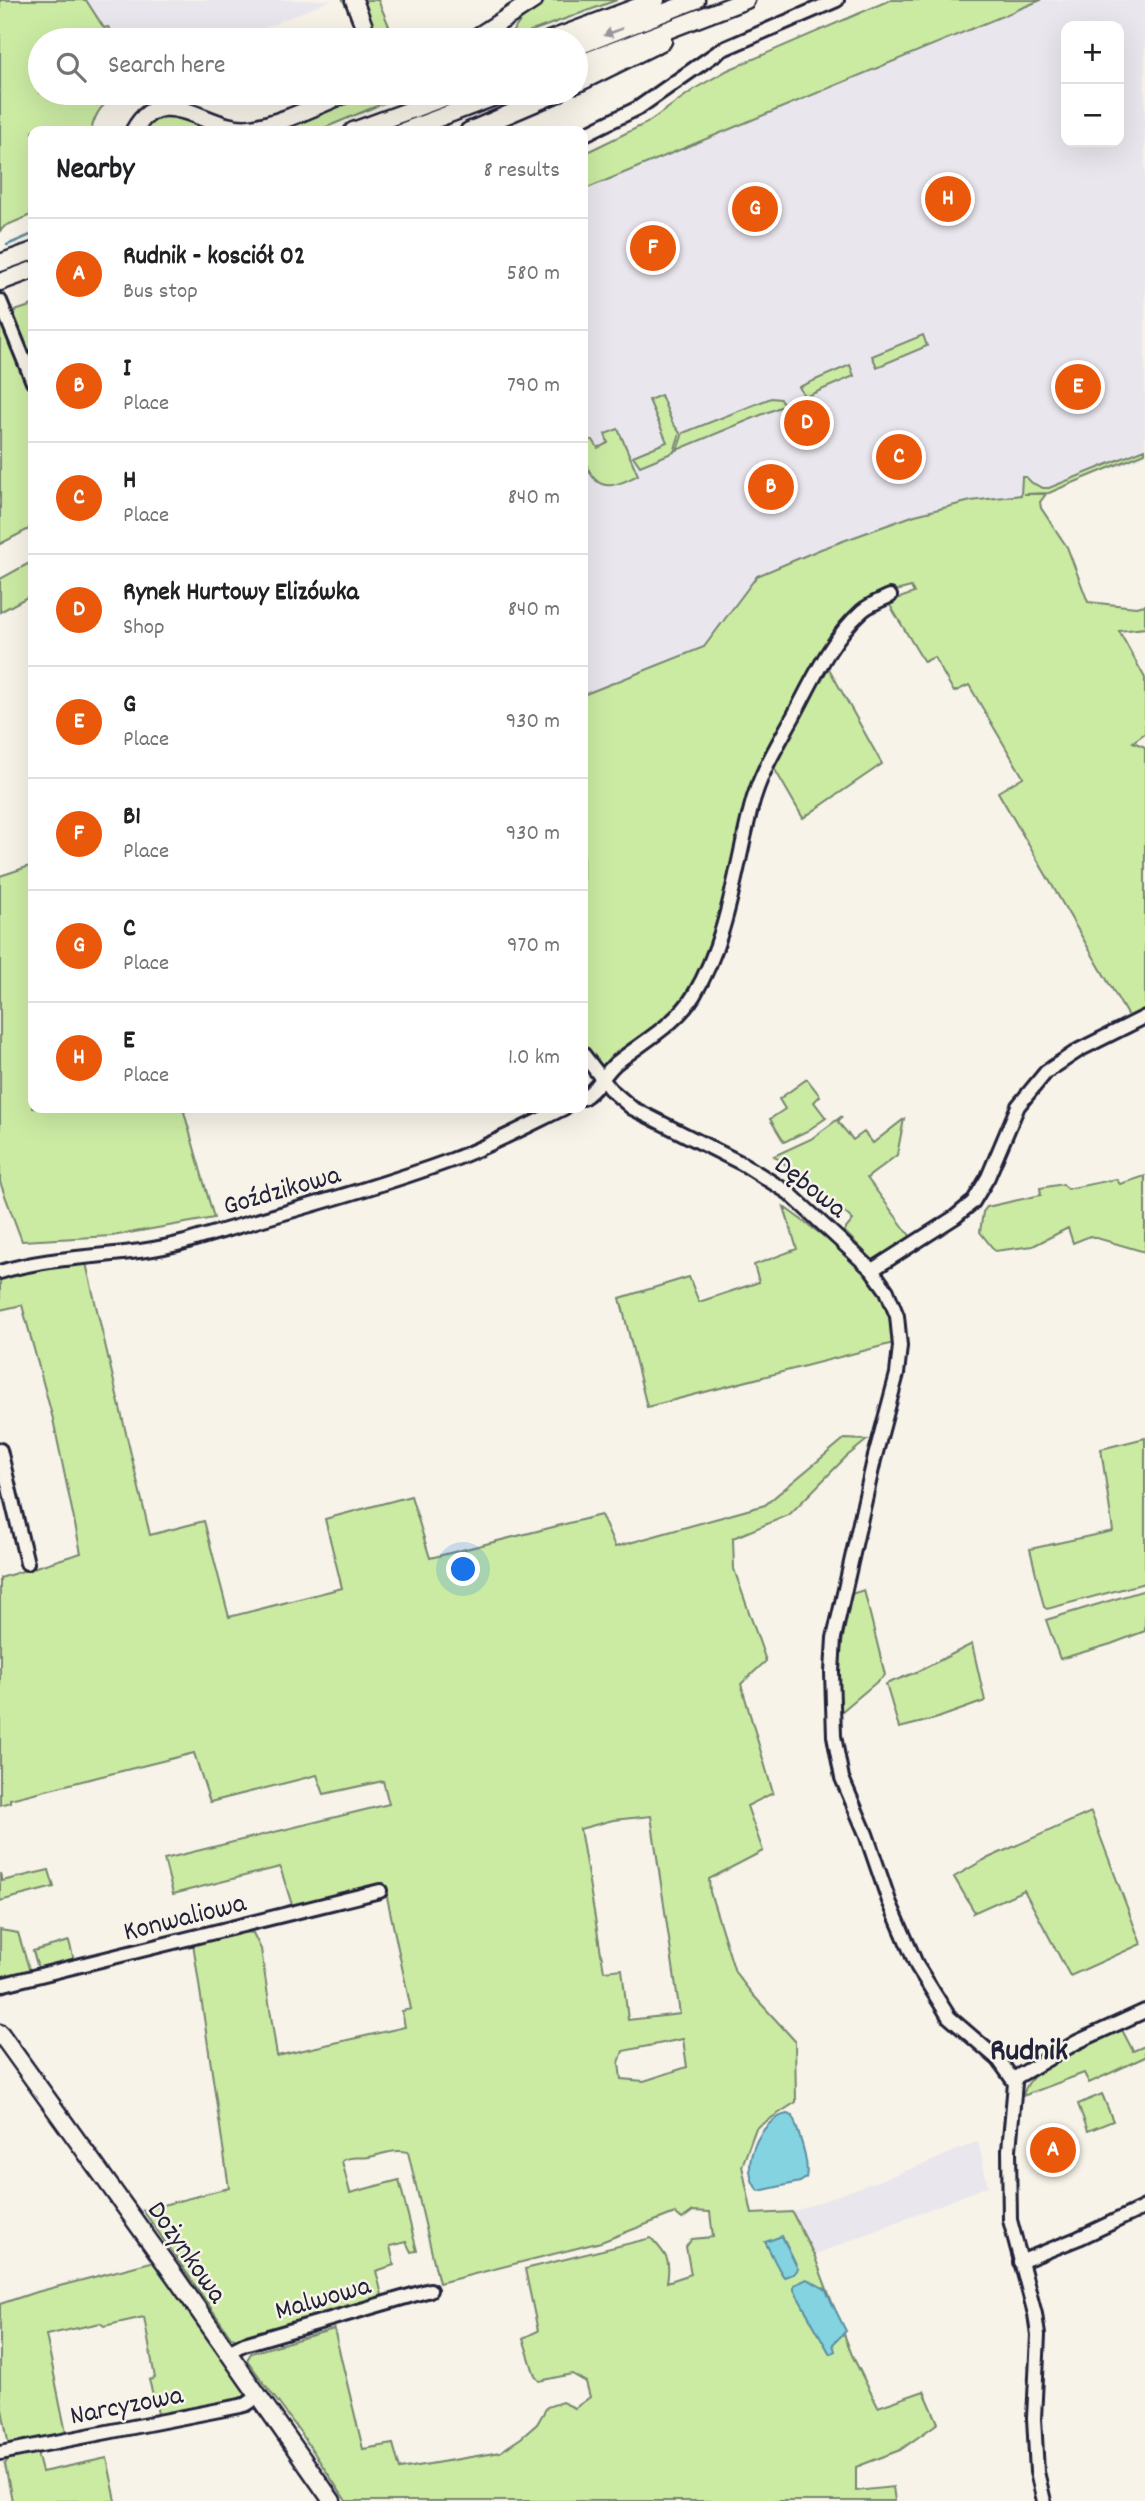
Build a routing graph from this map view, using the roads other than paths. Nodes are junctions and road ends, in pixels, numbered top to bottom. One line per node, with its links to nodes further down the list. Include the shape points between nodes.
1 (354, 0): 9 (main road)
2 (534, 0): 10 (main road)
3 (656, 0): 7 (main road)
4 (696, 0): 12 (main road, one-way to 12)
5 (746, 0): 8 (main road)
6 (837, 0): 27 (street, via 721,50 638,108)
7 (638, 3): 11 (main road)
8 (721, 10): 13 (main road); 14 (main road)
9 (364, 28)
10 (491, 28)
11 (578, 28)
12 (588, 42)
13 (588, 60)
14 (588, 78)
15 (317, 105): 22 (main road)
16 (403, 105): 23 (main road)
17 (424, 105): 24 (main road)
18 (473, 105): 25 (main road)
19 (530, 105): 26 (main road)
20 (138, 126): 21 (main road, via 156,110 170,107)
21 (222, 126)
22 (259, 126)
23 (364, 126)
24 (366, 126)
25 (417, 126)
26 (481, 126)
27 (588, 133)
28 (28, 253): 29 (main road)
29 (0, 263)
30 (28, 272): 31 (main road)
31 (0, 282)
32 (0, 302): 33 (street)
33 (28, 370)
34 (890, 596): 37 (street, via 861,612 831,648 767,764 751,808 730,902 693,997 681,1013)
35 (1145, 1017): 40 (street, via 1046,1072 1018,1106 973,1202)
36 (588, 1060): 37 (street, Dębowa)
37 (603, 1079): 38 (street); 40 (street, Dębowa, via 632,1108 743,1164 789,1193)
38 (588, 1095)
39 (554, 1113): 41 (street, Goździkowa, via 453,1159 185,1242 156,1250 55,1259)
40 (872, 1270): 48 (street, Dębowa, via 890,1298 900,1331 897,1374 834,1638 832,1720 837,1759 920,1972 949,2017 999,2060)
41 (0, 1272)
42 (0, 1450): 43 (street)
43 (27, 1563)
44 (380, 1891): 45 (street, Konwaliowa)
45 (0, 1986)
46 (1145, 2011): 48 (street, via 1077,2042)
47 (0, 2033): 52 (main road, Dożynkowa)
48 (1013, 2079): 50 (street, via 1009,2204)
49 (1145, 2207): 50 (street)
50 (1020, 2262): 56 (street, via 1038,2335 1033,2408 1037,2472)
51 (430, 2290): 52 (street, Malwowa)
52 (228, 2352): 53 (main road, Dożynkowa)
53 (259, 2396): 54 (street, Narcyzowa, via 240,2406); 55 (main road, Dożynkowa)
54 (0, 2453)
55 (332, 2501)
56 (1044, 2501)

